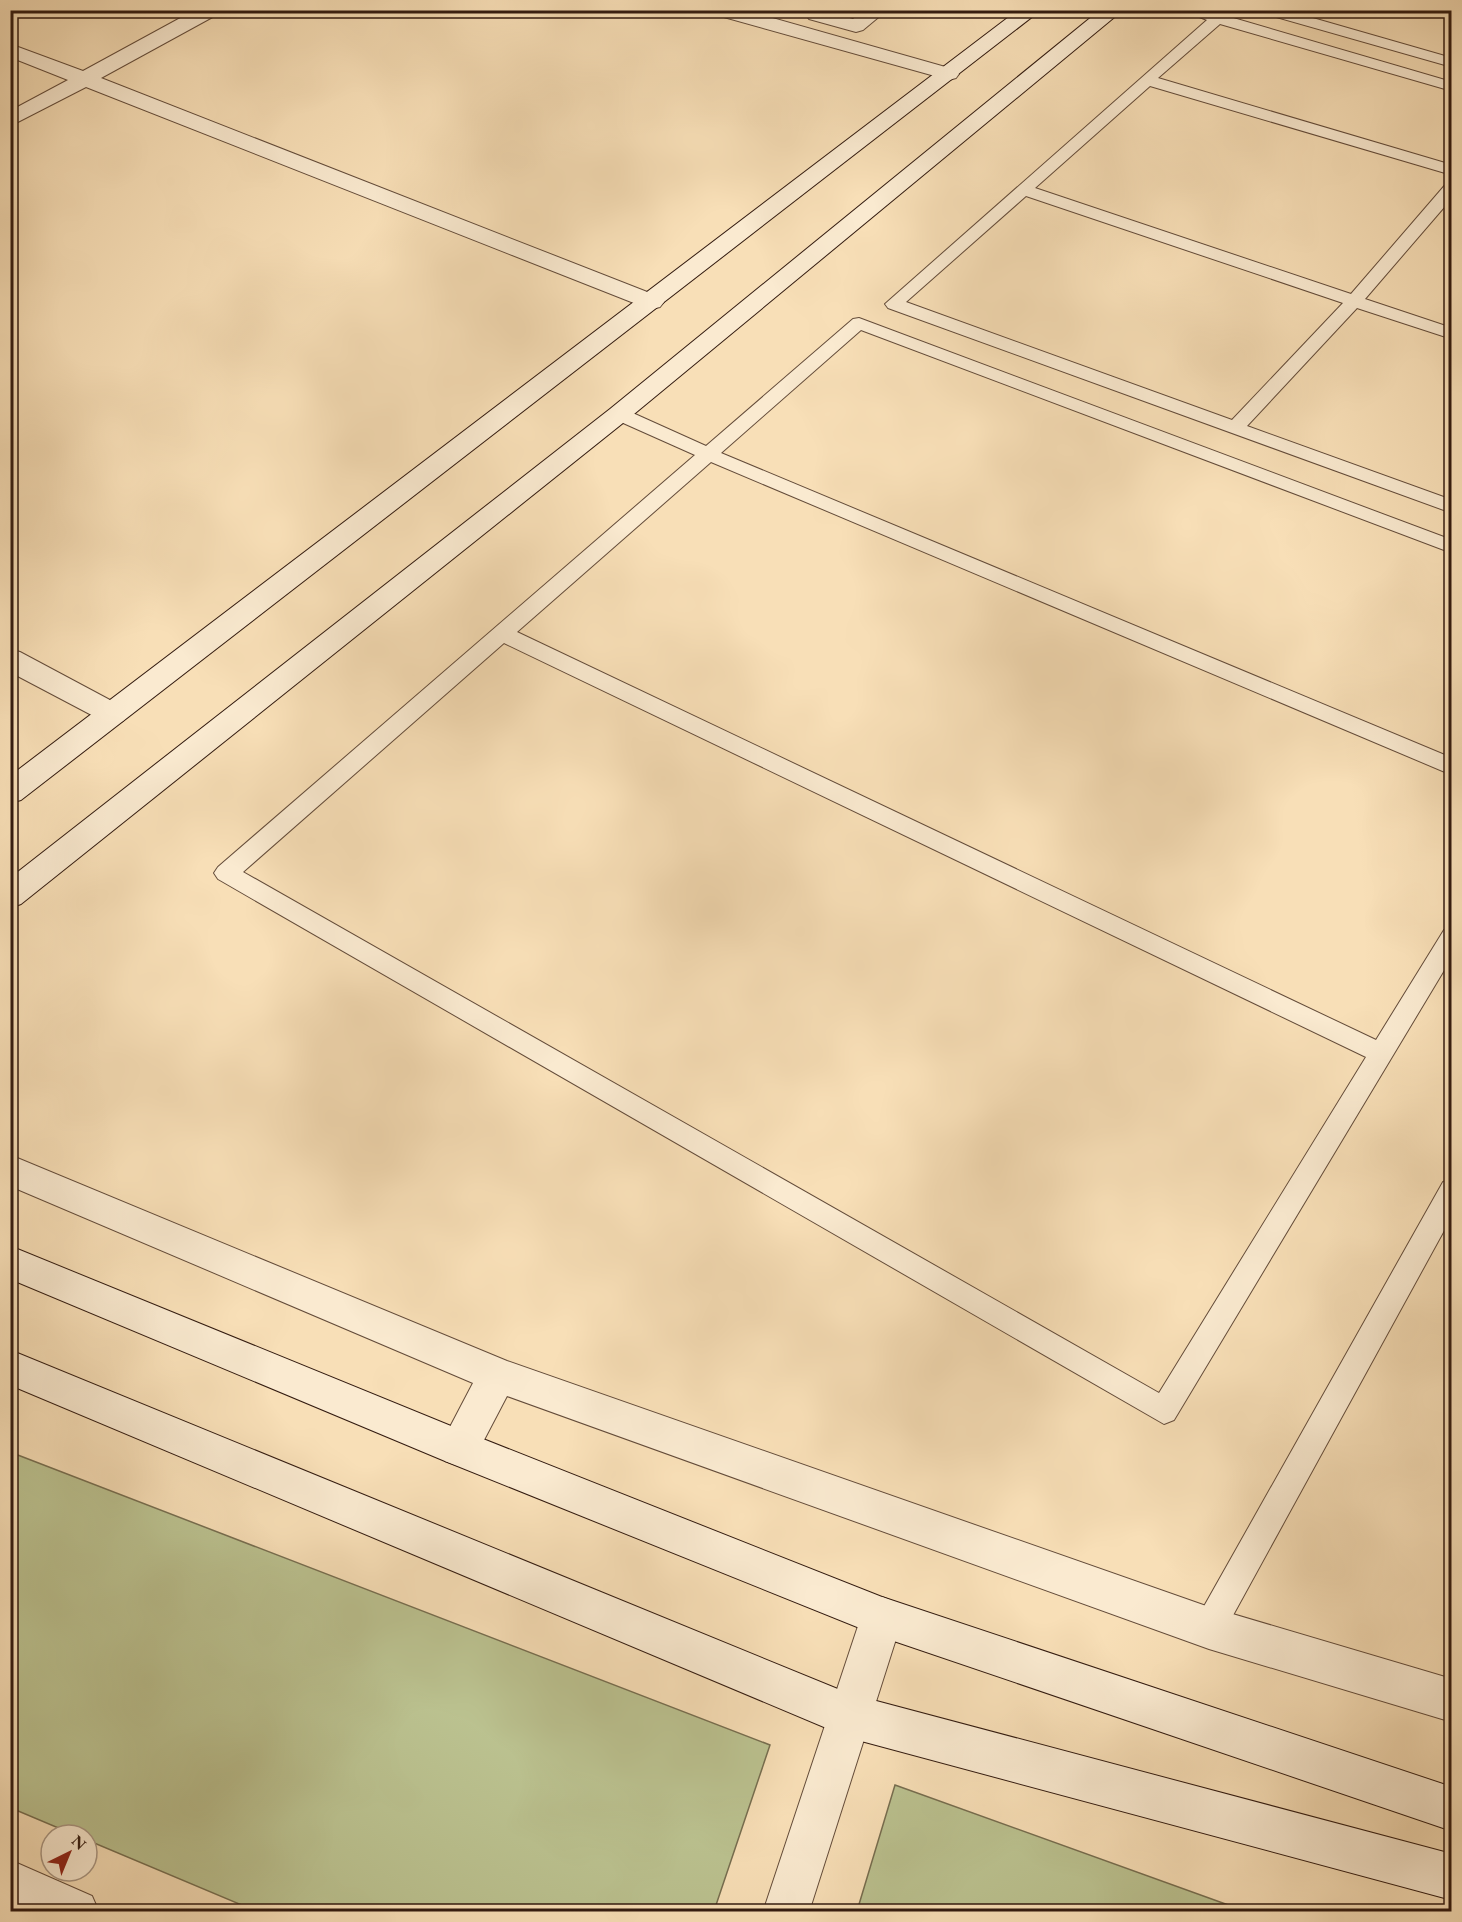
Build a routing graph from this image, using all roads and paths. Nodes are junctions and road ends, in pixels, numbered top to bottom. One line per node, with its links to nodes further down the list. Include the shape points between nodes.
1 (211, 10): 13 (street)
2 (720, 10): 12 (street)
3 (800, 10): 4 (street, via 856,26)
4 (877, 10)
5 (1031, 10): 12 (street)
6 (1113, 10): 23 (street)
7 (1189, 10): 9 (lane)
8 (1267, 10): 11 (lane)
9 (1216, 19): 14 (lane); 15 (lane)
10 (10, 50): 13 (street)
11 (1452, 63)
12 (949, 74): 21 (street)
13 (85, 80): 16 (street); 21 (street)
14 (1147, 80): 17 (lane); 19 (lane)
15 (1452, 87)
16 (10, 120)
17 (1452, 170)
18 (1452, 187): 20 (lane)
19 (1023, 189): 20 (lane); 24 (lane, via 894,304)
20 (1354, 301): 22 (lane); 24 (lane)
21 (652, 302): 30 (street)
22 (1452, 334)
23 (619, 414): 25 (lane); 33 (street)
24 (1236, 427): 26 (lane)
25 (708, 454): 27 (lane, via 859,323); 28 (lane); 31 (lane)
26 (1452, 507)
27 (1452, 547)
28 (502, 633): 35 (lane); 35 (lane, via 226,873 1164,1411)
29 (10, 658): 30 (street)
30 (113, 714): 32 (street)
31 (1452, 767)
32 (10, 792)
33 (10, 896)
34 (1452, 936): 35 (lane)
35 (1381, 1053)
36 (10, 1170): 40 (street)
37 (1452, 1190): 43 (lane)
38 (10, 1262): 41 (street)
39 (10, 1367): 45 (street)
40 (498, 1375): 41 (street); 43 (street)
41 (459, 1448): 42 (street)
42 (882, 1617): 45 (street); 46 (street)
43 (1209, 1628): 44 (street)
44 (1452, 1701)
45 (850, 1716): 47 (street); 50 (street)
46 (1452, 1809)
47 (1452, 1877)
48 (10, 1883): 49 (street)
49 (76, 1911)
50 (786, 1911)

